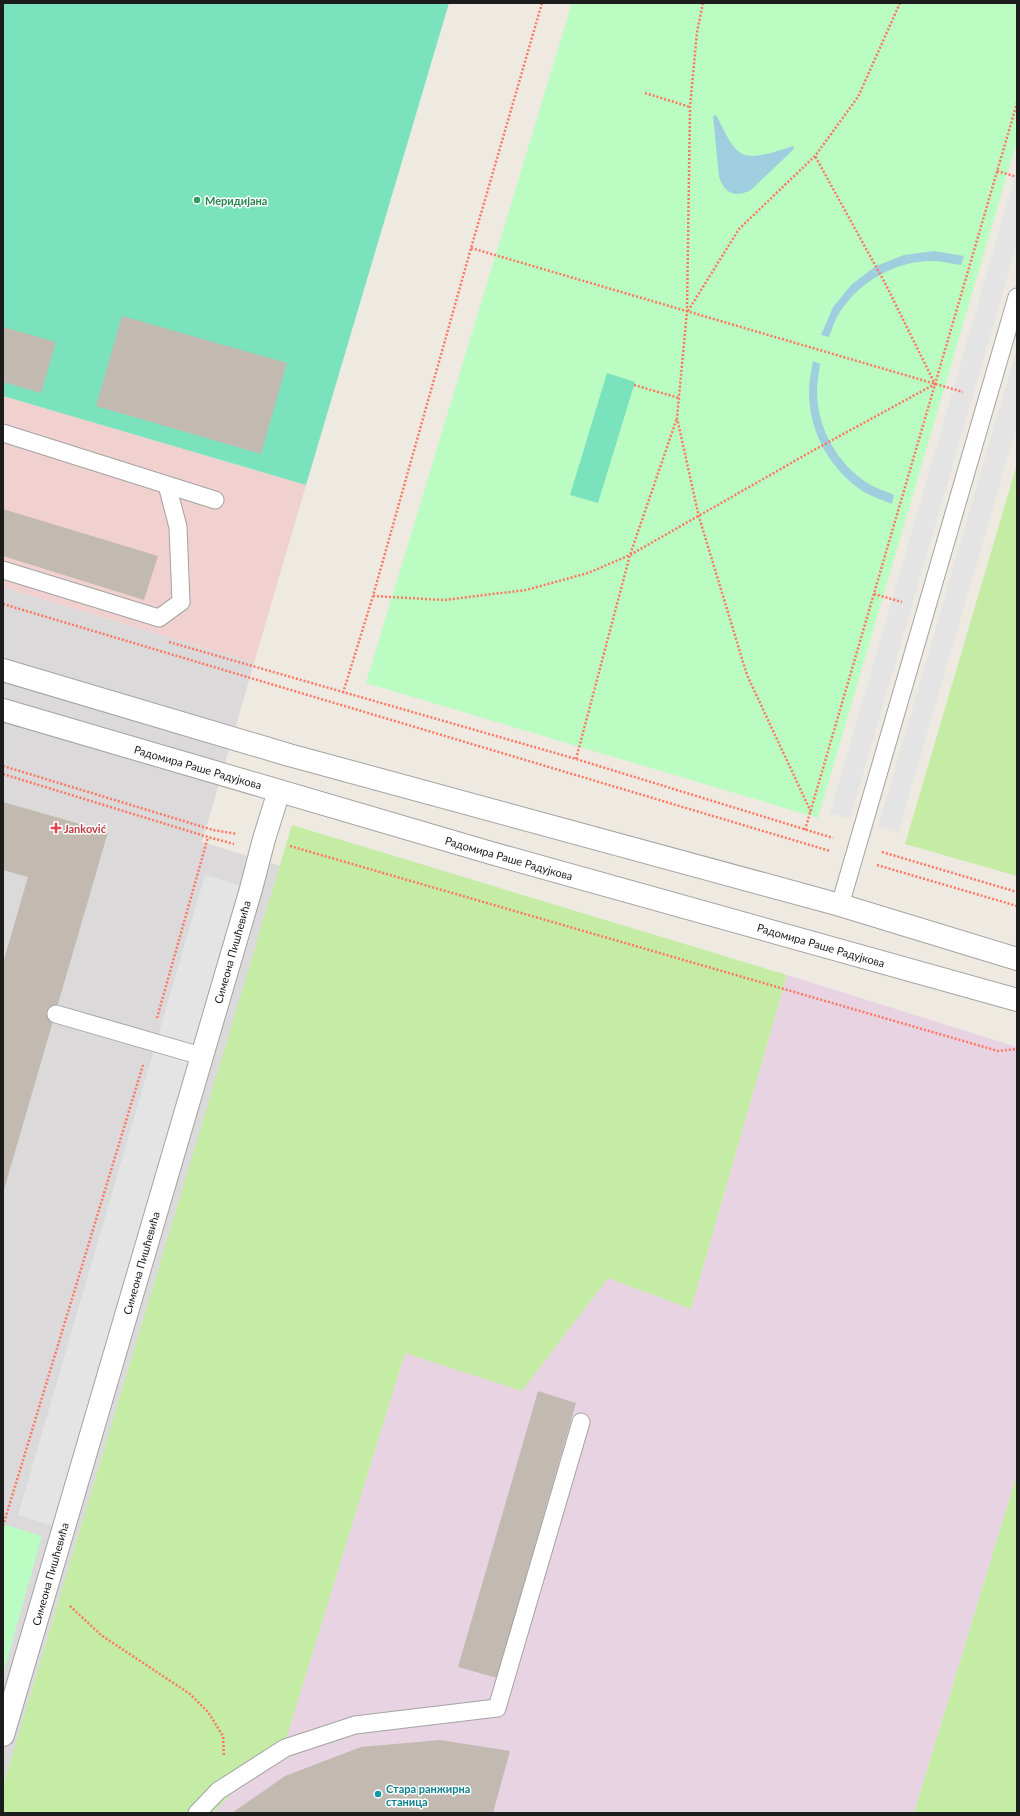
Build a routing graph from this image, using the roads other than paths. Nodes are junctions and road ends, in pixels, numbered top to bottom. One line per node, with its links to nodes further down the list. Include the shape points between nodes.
1 (1017, 297): 9 (lane)
2 (3, 433): 3 (lane)
3 (167, 485): 4 (lane); 5 (lane, via 178,527 181,602 159,618)
4 (215, 500)
5 (3, 570)
6 (3, 670): 9 (street, via 289,755)
7 (3, 710): 8 (street, Радомира Раше Радујкова)
8 (279, 791): 11 (street, Радомира Раше Радујкова); 13 (street, Симеона Пишћевића)
9 (840, 905): 10 (street)
10 (1017, 959)
11 (1017, 1000)
12 (56, 1014): 13 (lane)
13 (201, 1056): 15 (street, Симеона Пишћевића)
14 (581, 1422): 16 (lane, via 497,1708 356,1725 285,1748 218,1791)
15 (3, 1735)
16 (197, 1813)

